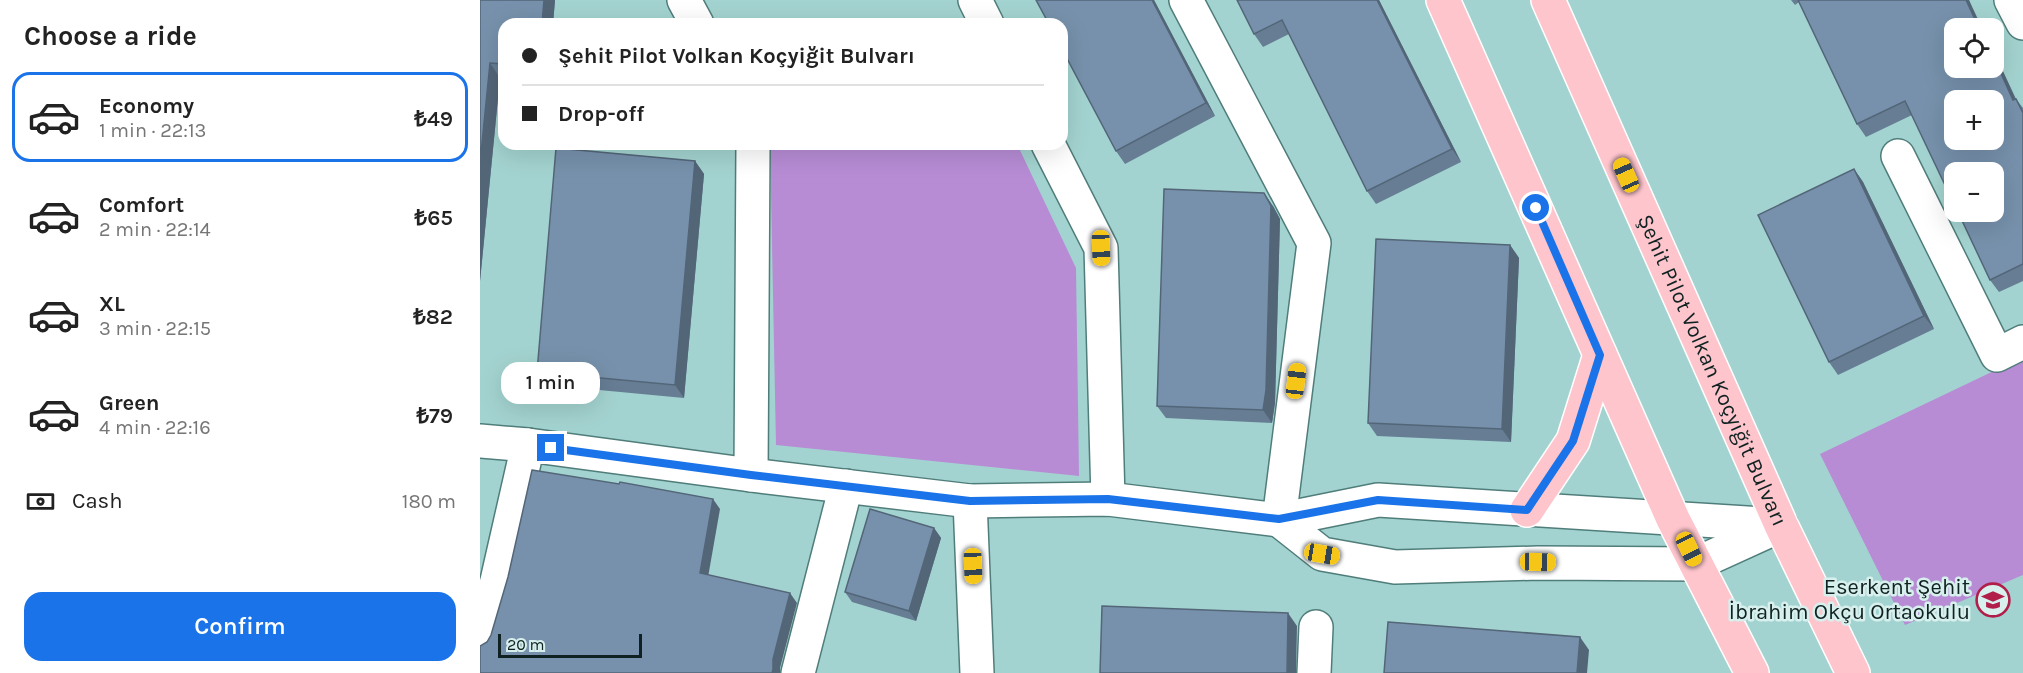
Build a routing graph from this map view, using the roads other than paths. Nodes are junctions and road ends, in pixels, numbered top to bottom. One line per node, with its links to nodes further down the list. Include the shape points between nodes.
1 (684, 0): 7 (street)
2 (975, 0): 8 (street)
3 (1186, 0): 22 (street, via 1314,243)
4 (1443, 0): 14 (main road)
5 (1548, 0): 24 (main road, Şehit Pilot Volkan Koçyiğit Bulvarı)
6 (2011, 0): 9 (street)
7 (694, 18)
8 (984, 18)
9 (2023, 23)
10 (753, 150): 17 (street)
11 (1051, 150): 19 (street, via 1101,248)
12 (1898, 156): 13 (street, via 1997,355)
13 (2023, 342)
14 (1600, 355): 21 (main road, via 1573,441); 23 (main road)
15 (480, 441): 16 (street)
16 (528, 445): 17 (street); 26 (street)
17 (751, 475): 18 (street)
18 (846, 486): 20 (street); 29 (street)
19 (1108, 499): 20 (street); 22 (street)
20 (970, 501): 30 (street)
21 (1527, 510): 22 (street, via 1378,500); 23 (street)
22 (1279, 519): 25 (street, via 1322,554 1395,567 1538,562)
23 (1673, 519): 24 (street); 25 (main road)
24 (1781, 525): 25 (street); 33 (main road, Şehit Pilot Volkan Koçyiğit Bulvarı)
25 (1696, 564): 32 (main road)
26 (488, 580): 28 (street)
27 (1316, 627): 31 (street)
28 (480, 639)
29 (798, 673)
30 (977, 673)
31 (1314, 673)
32 (1752, 673)
33 (1853, 673)

